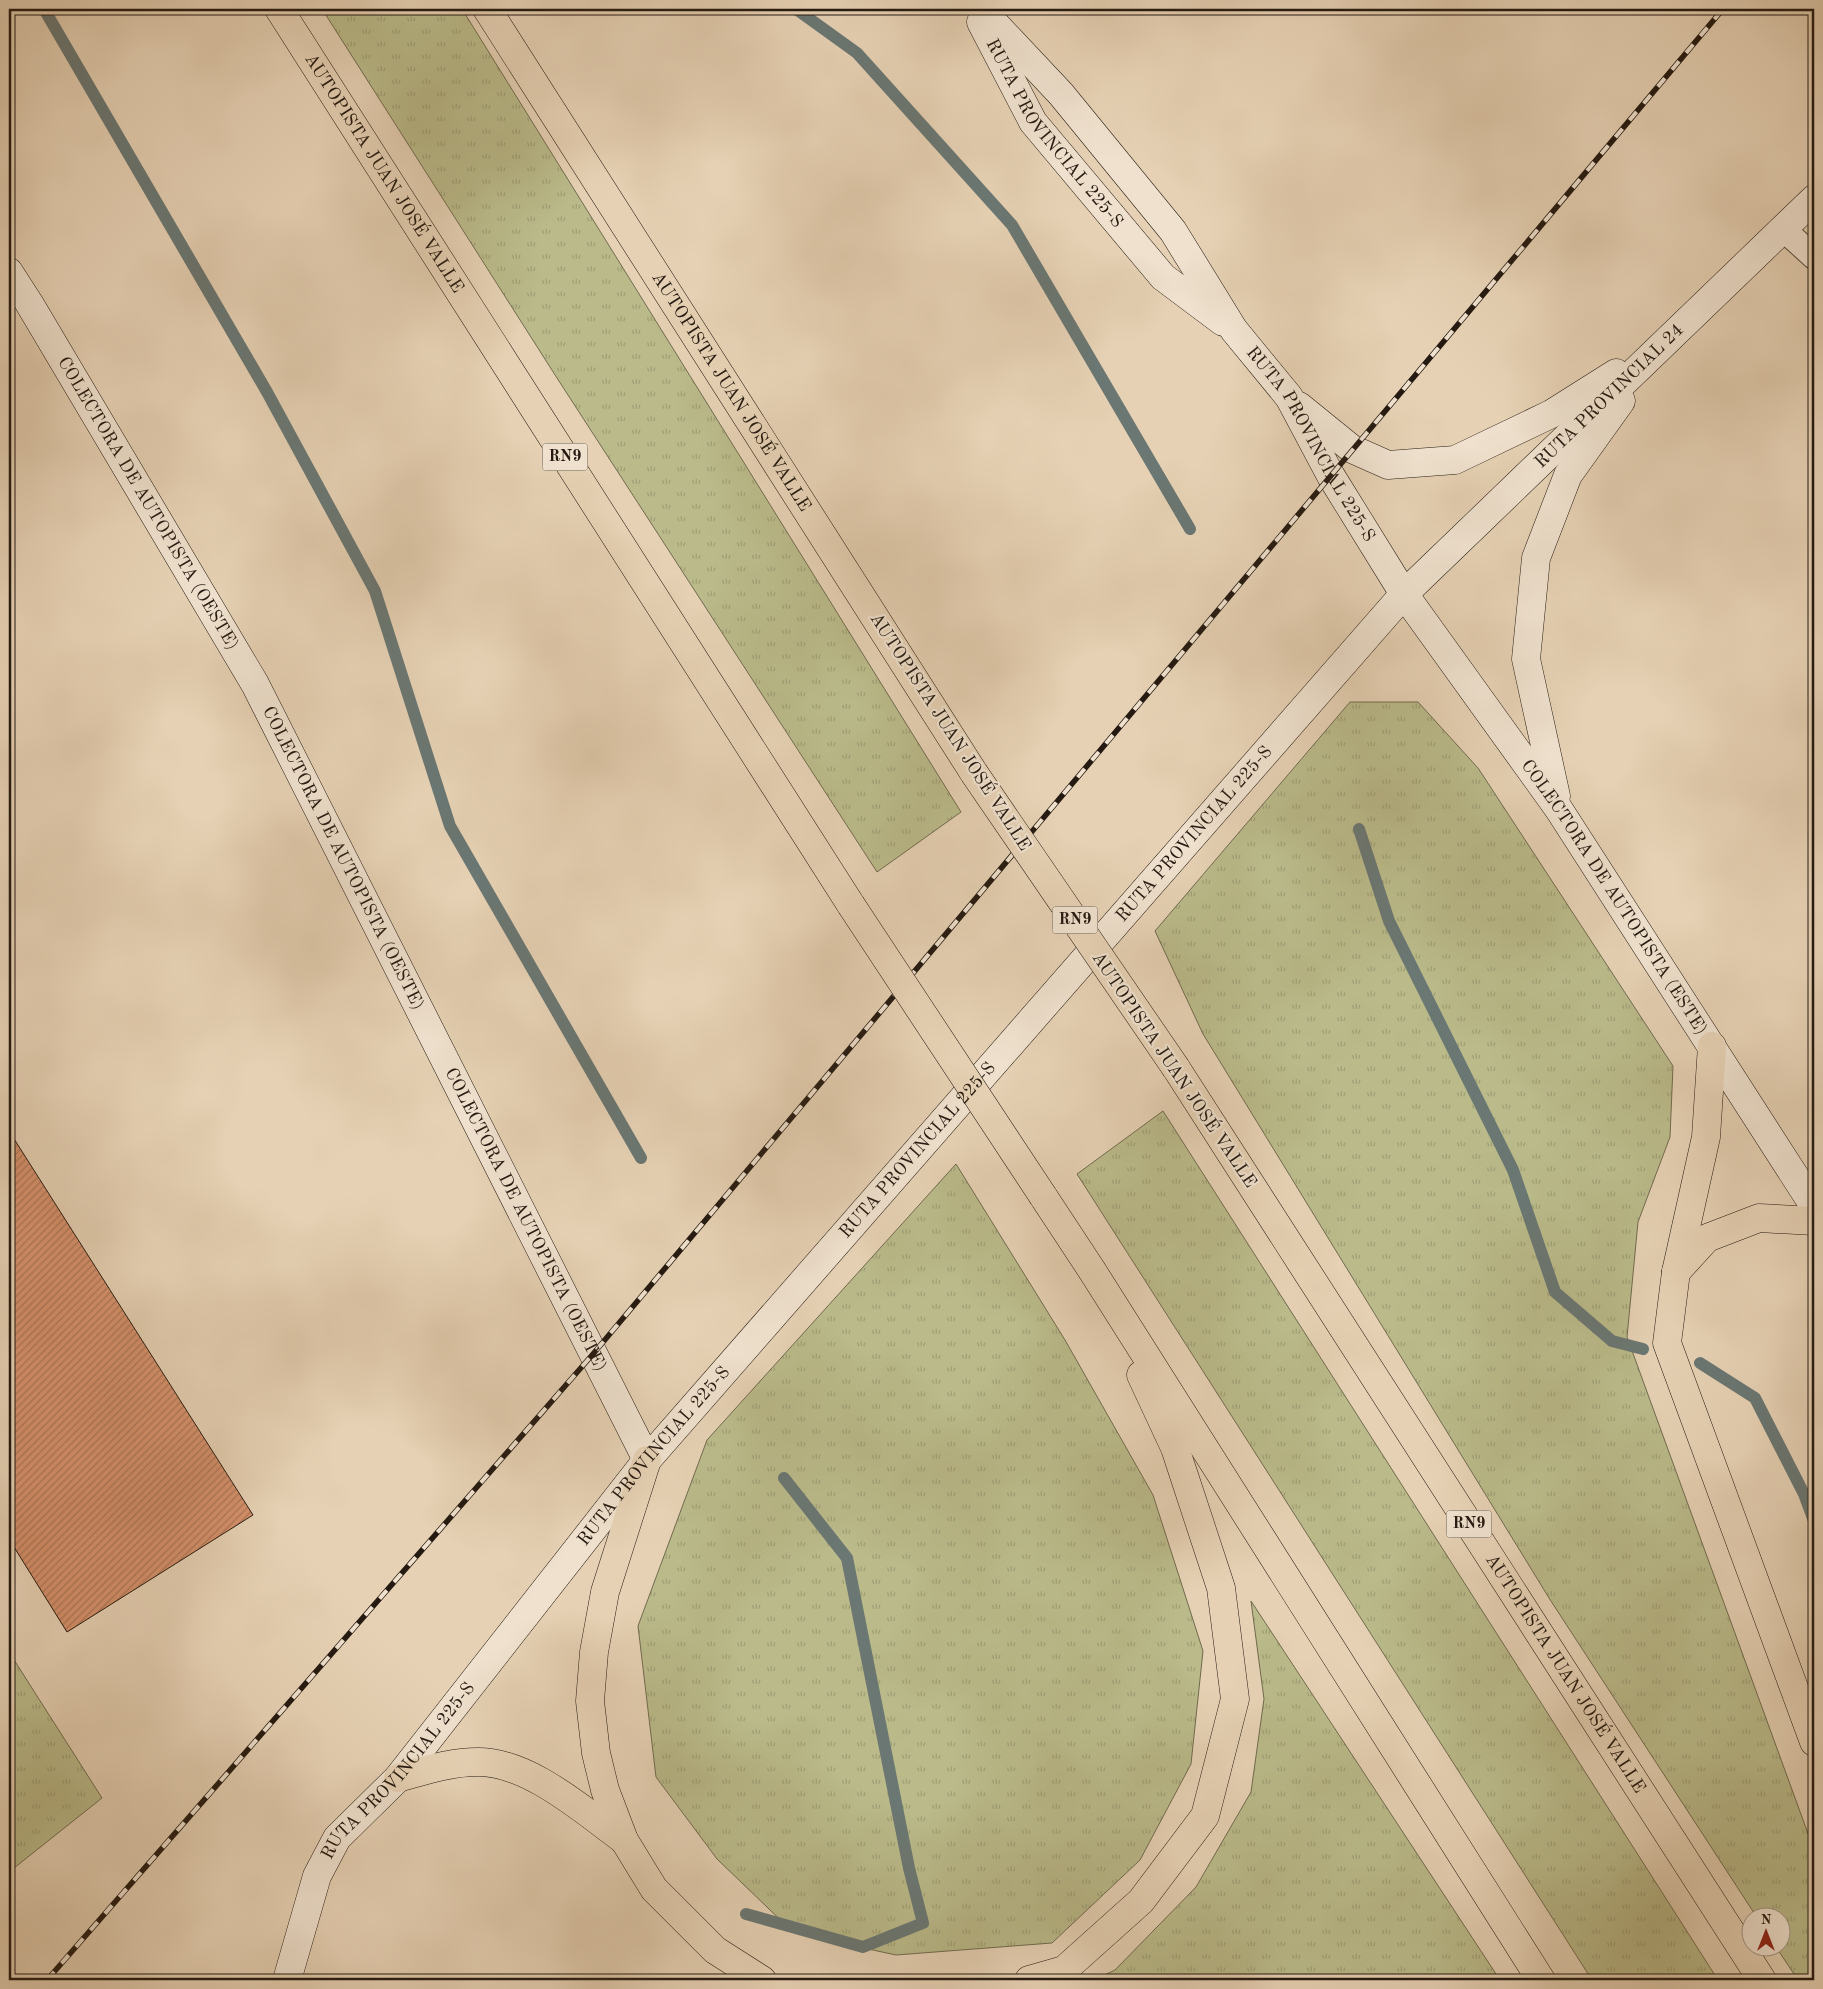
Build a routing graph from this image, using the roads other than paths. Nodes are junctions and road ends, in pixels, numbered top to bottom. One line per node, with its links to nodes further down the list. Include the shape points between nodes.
1 (279, 9): 17 (highway, AUTOPISTA JUAN JOSÉ VALLE / RN9, bridge, via 851,905)
2 (487, 9): 27 (highway, AUTOPISTA JUAN JOSÉ VALLE / RN9, bridge, via 974,773 1176,1068)
3 (974, 9): 9 (main road, RUTA PROVINCIAL 225-S, via 1033,122 1163,277)
4 (981, 9): 9 (main road, RUTA PROVINCIAL 225-S, via 1061,94 1174,230)
5 (1814, 199): 6 (main road, RUTA PROVINCIAL 24)
6 (1783, 229): 7 (lane); 10 (main road, RUTA PROVINCIAL 24)
7 (1814, 257)
8 (9, 272): 19 (main road, COLECTORA DE AUTOPISTA (OESTE), via 255,684)
9 (1234, 330): 11 (main road, RUTA PROVINCIAL 225-S)
10 (1664, 344): 11 (main road, via 1551,414 1454,460 1388,465 1352,448); 12 (main road, RUTA PROVINCIAL 24); 13 (main road, via 1568,475 1536,558 1526,659)
11 (1289, 397): 12 (main road, RUTA PROVINCIAL 225-S, via 1331,476)
12 (1404, 594): 13 (main road, COLECTORA DE AUTOPISTA (ESTE)); 19 (main road, RUTA PROVINCIAL 225-S)
13 (1558, 808): 14 (main road, COLECTORA DE AUTOPISTA (ESTE))
14 (1712, 1046): 15 (main road, COLECTORA DE AUTOPISTA (ESTE)); 18 (highway, via 1706,1137)
15 (1814, 1206)
16 (1814, 1221): 18 (highway, via 1759,1218 1708,1238)
17 (1093, 1272): 25 (highway, via 1175,1448 1221,1588 1235,1699 1205,1816 1141,1901 1064,1970); 26 (highway, AUTOPISTA JUAN JOSÉ VALLE / RN9)
18 (1676, 1272): 20 (highway, via 1668,1344)
19 (647, 1460): 21 (main road, RUTA PROVINCIAL 225-S); 22 (highway, via 605,1592 594,1652 590,1701 596,1754 605,1790)
20 (1814, 1742)
21 (398, 1778): 22 (highway, via 449,1764 478,1762 505,1765 553,1790); 23 (main road, RUTA PROVINCIAL 225-S, via 337,1838 317,1876)
22 (624, 1840): 24 (highway, via 654,1889 686,1923 715,1950)
23 (287, 1980)
24 (762, 1980)
25 (1029, 1980)
26 (1541, 1980)
27 (1762, 1980)

